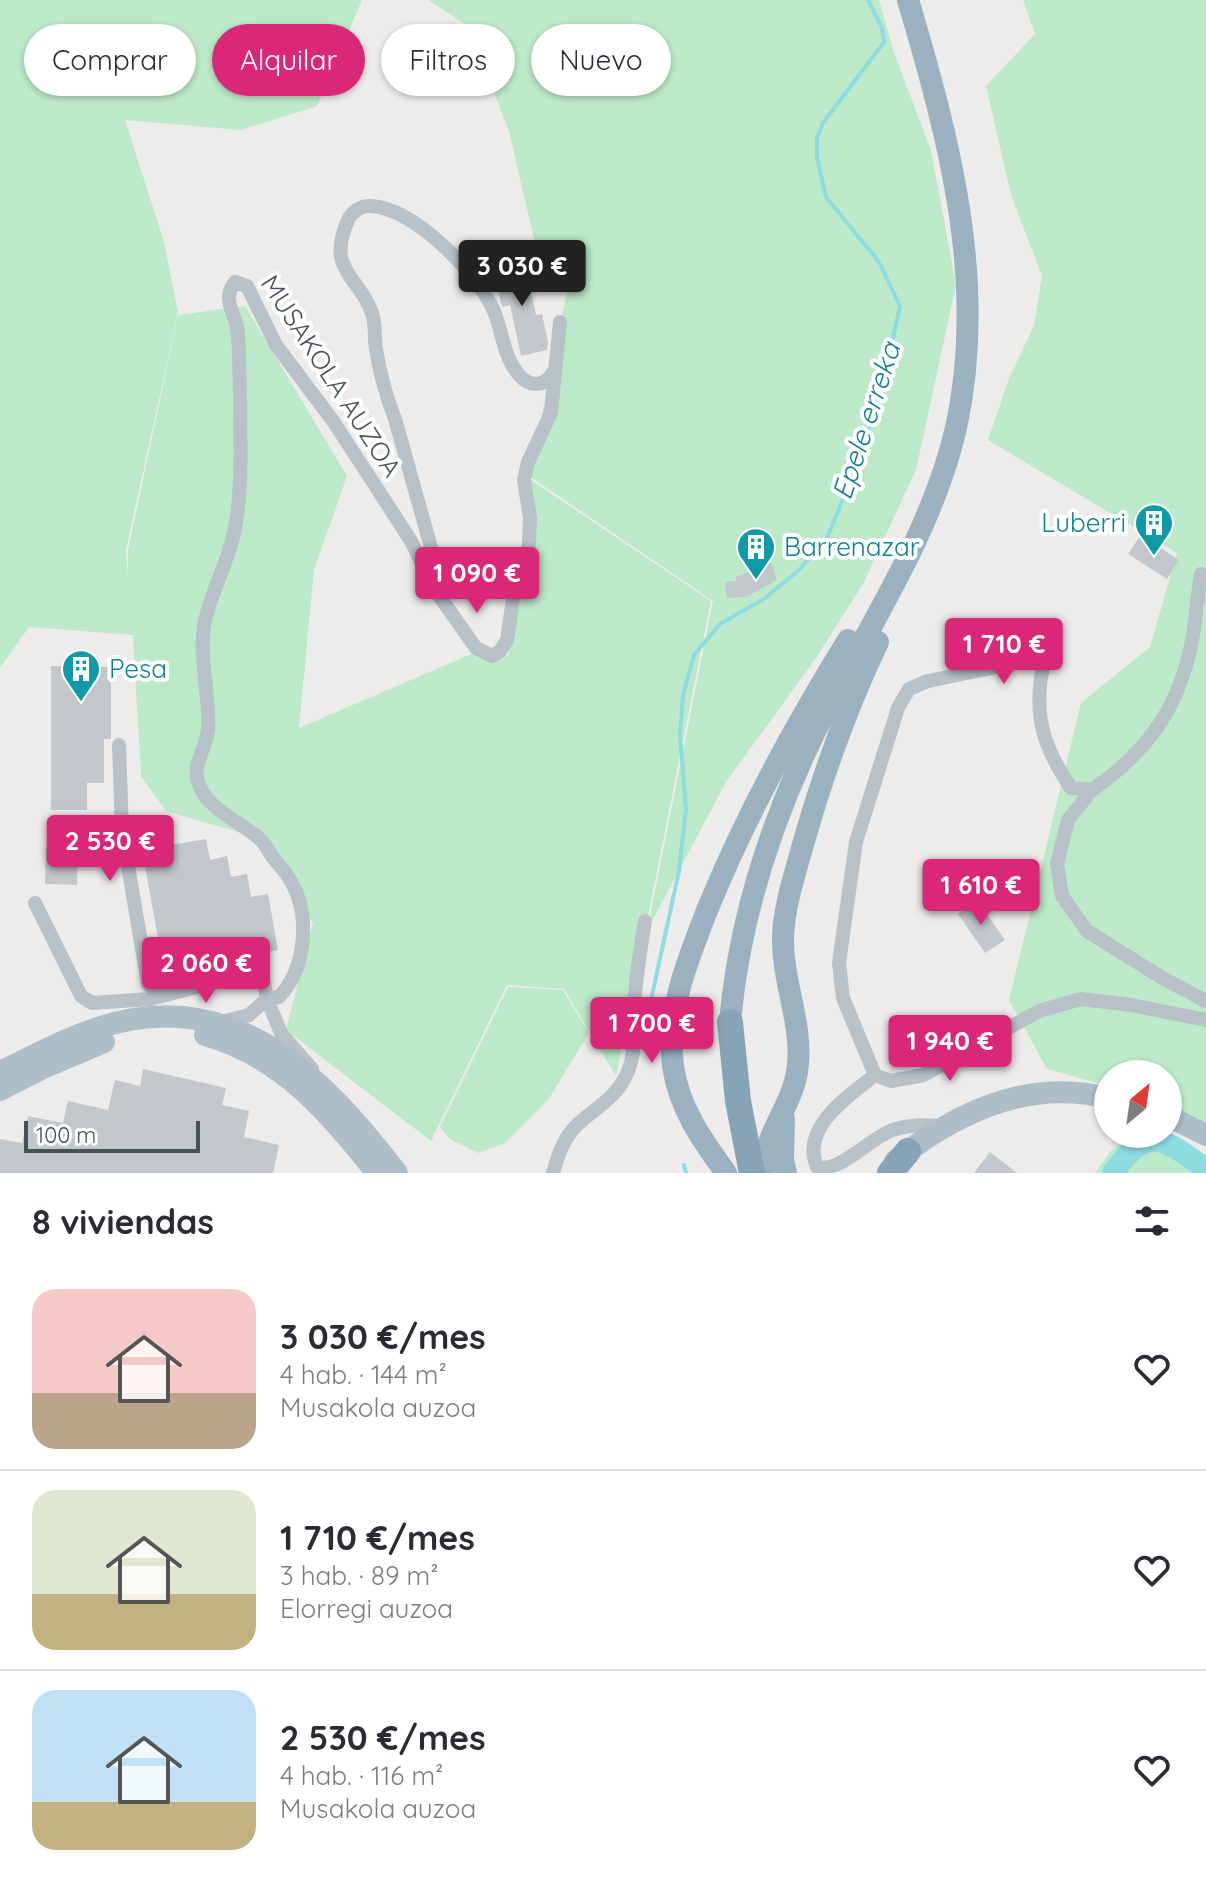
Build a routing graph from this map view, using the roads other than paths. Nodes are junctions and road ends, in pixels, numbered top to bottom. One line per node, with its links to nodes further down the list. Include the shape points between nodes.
1 (908, 0): 4 (highway, via 952,170 967,280 965,373)
2 (560, 322): 3 (street, MUSAKOLA AUZOA)
3 (554, 371): 6 (street, MUSAKOLA AUZOA, via 551,413 524,480 529,544 500,651 492,656 476,648); 6 (street, MUSAKOLA AUZOA, via 541,384 518,374 483,290 430,235 393,212 372,206 350,215 341,262 371,311 382,382)
4 (939, 484): 15 (highway, via 905,563 778,813 746,917); 22 (highway, via 925,543 834,744 790,893 783,938 798,1065); 27 (highway, via 774,765 699,932 672,1015 671,1043 676,1083)
5 (1201, 574): 8 (street, via 1194,631 1170,711 1143,746)
6 (443, 599): 12 (street, MUSAKOLA AUZOA, via 354,453 276,345 247,286 235,282 229,299 239,350 237,511 205,623 208,729 196,773 209,800 264,843 296,893 302,949 287,989)
7 (119, 745): 11 (street, via 126,864 148,984)
8 (1092, 790): 13 (street, via 1068,820 1057,864 1062,896 1087,931); 18 (street, via 1071,788 1051,758 1041,719 1046,648 1029,660 909,689 898,708 856,842 839,963 843,998)
9 (35, 903): 11 (street, via 81,996 92,1003)
10 (645, 921): 31 (street, via 633,1008 633,1060 620,1086 567,1138)
11 (159, 996): 12 (street, via 253,975 264,983)
12 (267, 999): 16 (street, MUSAKOLA AUZOA, via 249,1015); 20 (street, via 281,1033)
13 (1206, 1001)
14 (1206, 1020): 18 (street, via 1081,999 1039,1011 924,1075 891,1081)
15 (730, 1022): 23 (highway, via 726,1070)
16 (217, 1023): 17 (main road, via 173,1017 103,1026); 20 (main road, via 265,1042)
17 (0, 1072)
18 (875, 1075): 25 (street, via 835,1107 821,1126 812,1156 817,1167 838,1167 893,1130 918,1124)
19 (0, 1090): 29 (main road, via 116,1038 202,1035 259,1056 283,1073)
20 (327, 1091): 30 (main road)
21 (1094, 1096): 25 (main road, via 1032,1094 980,1108)
22 (784, 1113): 36 (highway, via 763,1157); 37 (highway)
23 (735, 1120): 34 (highway); 35 (highway)
24 (1182, 1123): 26 (main road)
25 (944, 1126): 28 (main road)
26 (1206, 1135)
27 (702, 1142): 32 (highway); 33 (highway)
28 (908, 1151): 38 (main road); 39 (highway)
29 (377, 1173)
30 (397, 1173)
31 (553, 1173)
32 (711, 1173)
33 (726, 1173)
34 (739, 1173)
35 (752, 1173)
36 (763, 1173)
37 (786, 1173)
38 (882, 1173)
39 (890, 1173)

